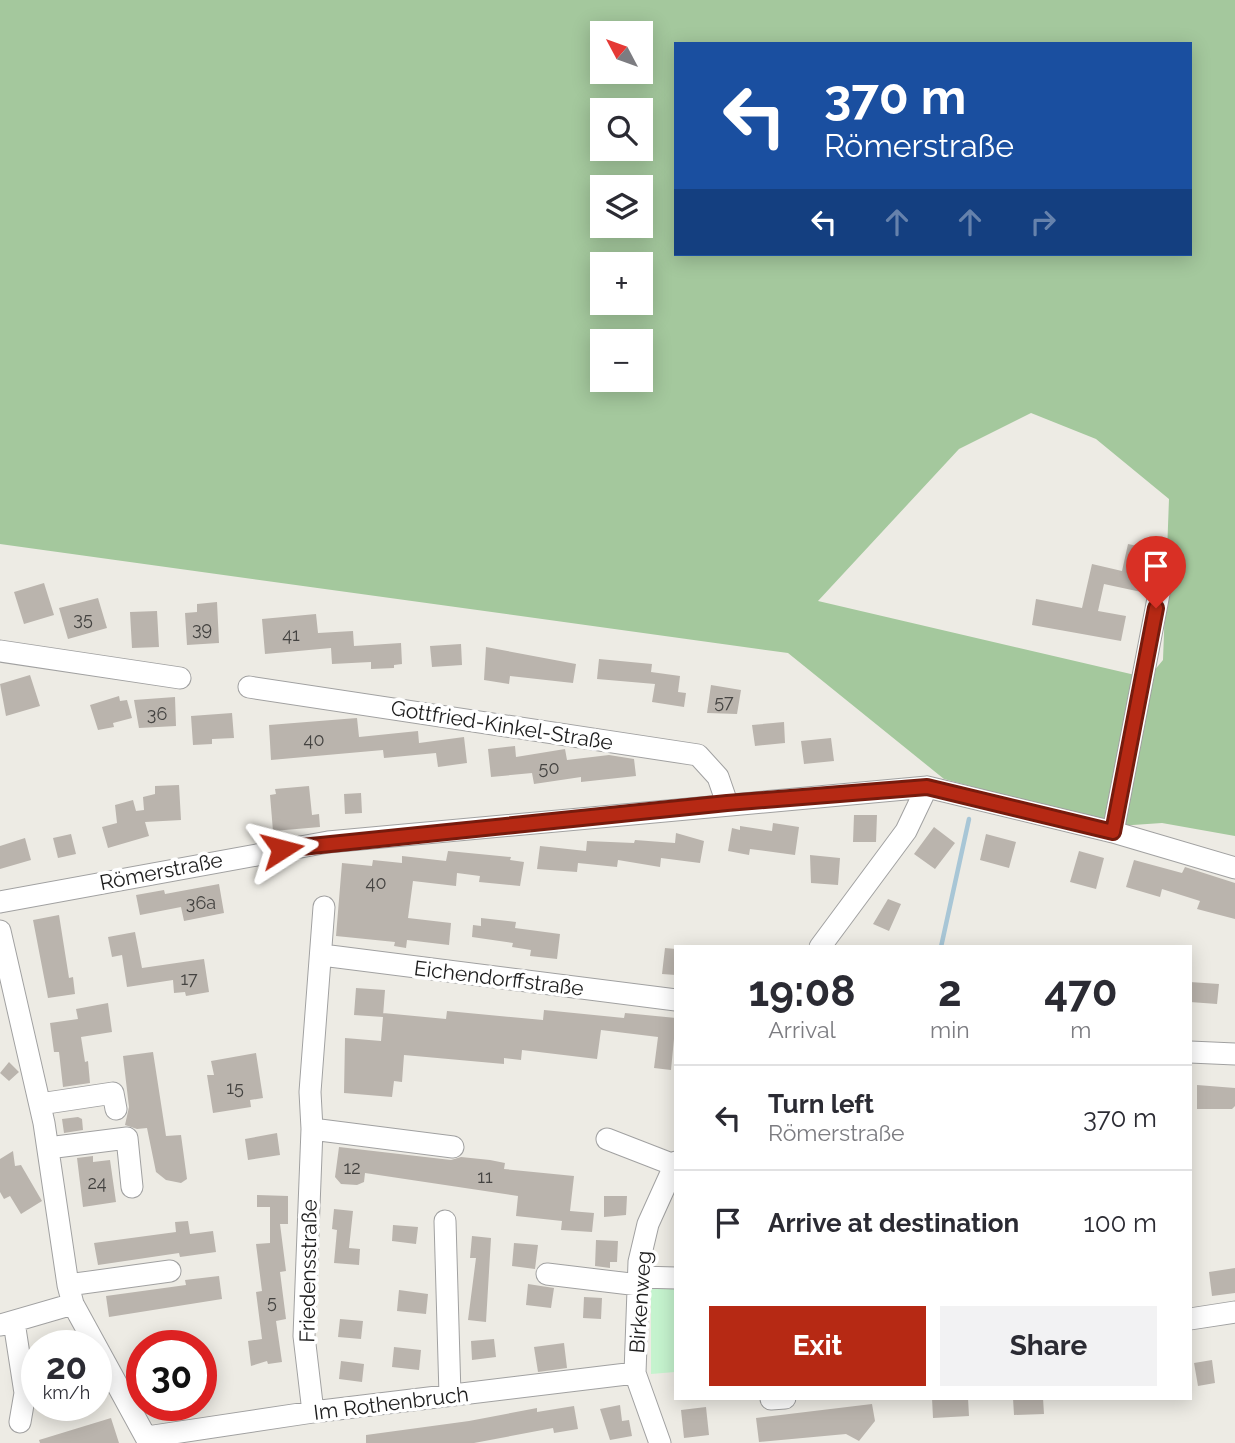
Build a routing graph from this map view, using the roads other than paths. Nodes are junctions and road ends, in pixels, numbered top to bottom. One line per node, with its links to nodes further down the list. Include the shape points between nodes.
1 (1161, 583): 7 (street)
2 (0, 651): 3 (street)
3 (180, 678)
4 (248, 687): 6 (street, Gottfried-Kinkel-Straße, via 698,755 718,777)
5 (927, 787): 6 (street, Römerstraße); 7 (street, Römerstraße); 12 (street, via 906,831)
6 (727, 803): 9 (street, Römerstraße, via 328,842)
7 (1113, 832): 8 (street, Römerstraße)
8 (1235, 868)
9 (0, 901)
10 (324, 907): 13 (street, Friedensstraße)
11 (0, 931): 17 (street)
12 (821, 945)
13 (322, 956): 14 (street, Eichendorffstraße); 19 (street, Friedensstraße, via 310,1092)
14 (674, 1000)
15 (1192, 1052): 16 (street)
16 (1235, 1054)
17 (40, 1104): 18 (street, via 113,1093); 22 (street)
18 (116, 1109)
19 (312, 1129): 21 (street); 39 (street, Friedensstraße, via 304,1336)
20 (607, 1139): 23 (street)
21 (453, 1147)
22 (48, 1148): 25 (street, via 127,1138); 31 (street)
23 (674, 1164)
24 (674, 1166): 30 (street, Birkenweg, via 648,1224)
25 (132, 1186)
26 (445, 1221): 38 (street)
27 (170, 1270): 31 (street)
28 (547, 1274): 30 (street)
29 (674, 1279): 30 (street)
30 (639, 1281): 36 (street, Birkenweg)
31 (71, 1294): 34 (street); 35 (street)
32 (1235, 1312): 33 (street)
33 (1192, 1319)
34 (7, 1324): 40 (street, via 25,1393)
35 (88, 1330)
36 (635, 1373): 38 (street, Im Rothenbruch); 42 (street, Birkenweg)
37 (112, 1375): 41 (street)
38 (450, 1395): 39 (street, Im Rothenbruch)
39 (313, 1412): 41 (street, Im Rothenbruch)
40 (20, 1422)
41 (148, 1440)
42 (660, 1443)

